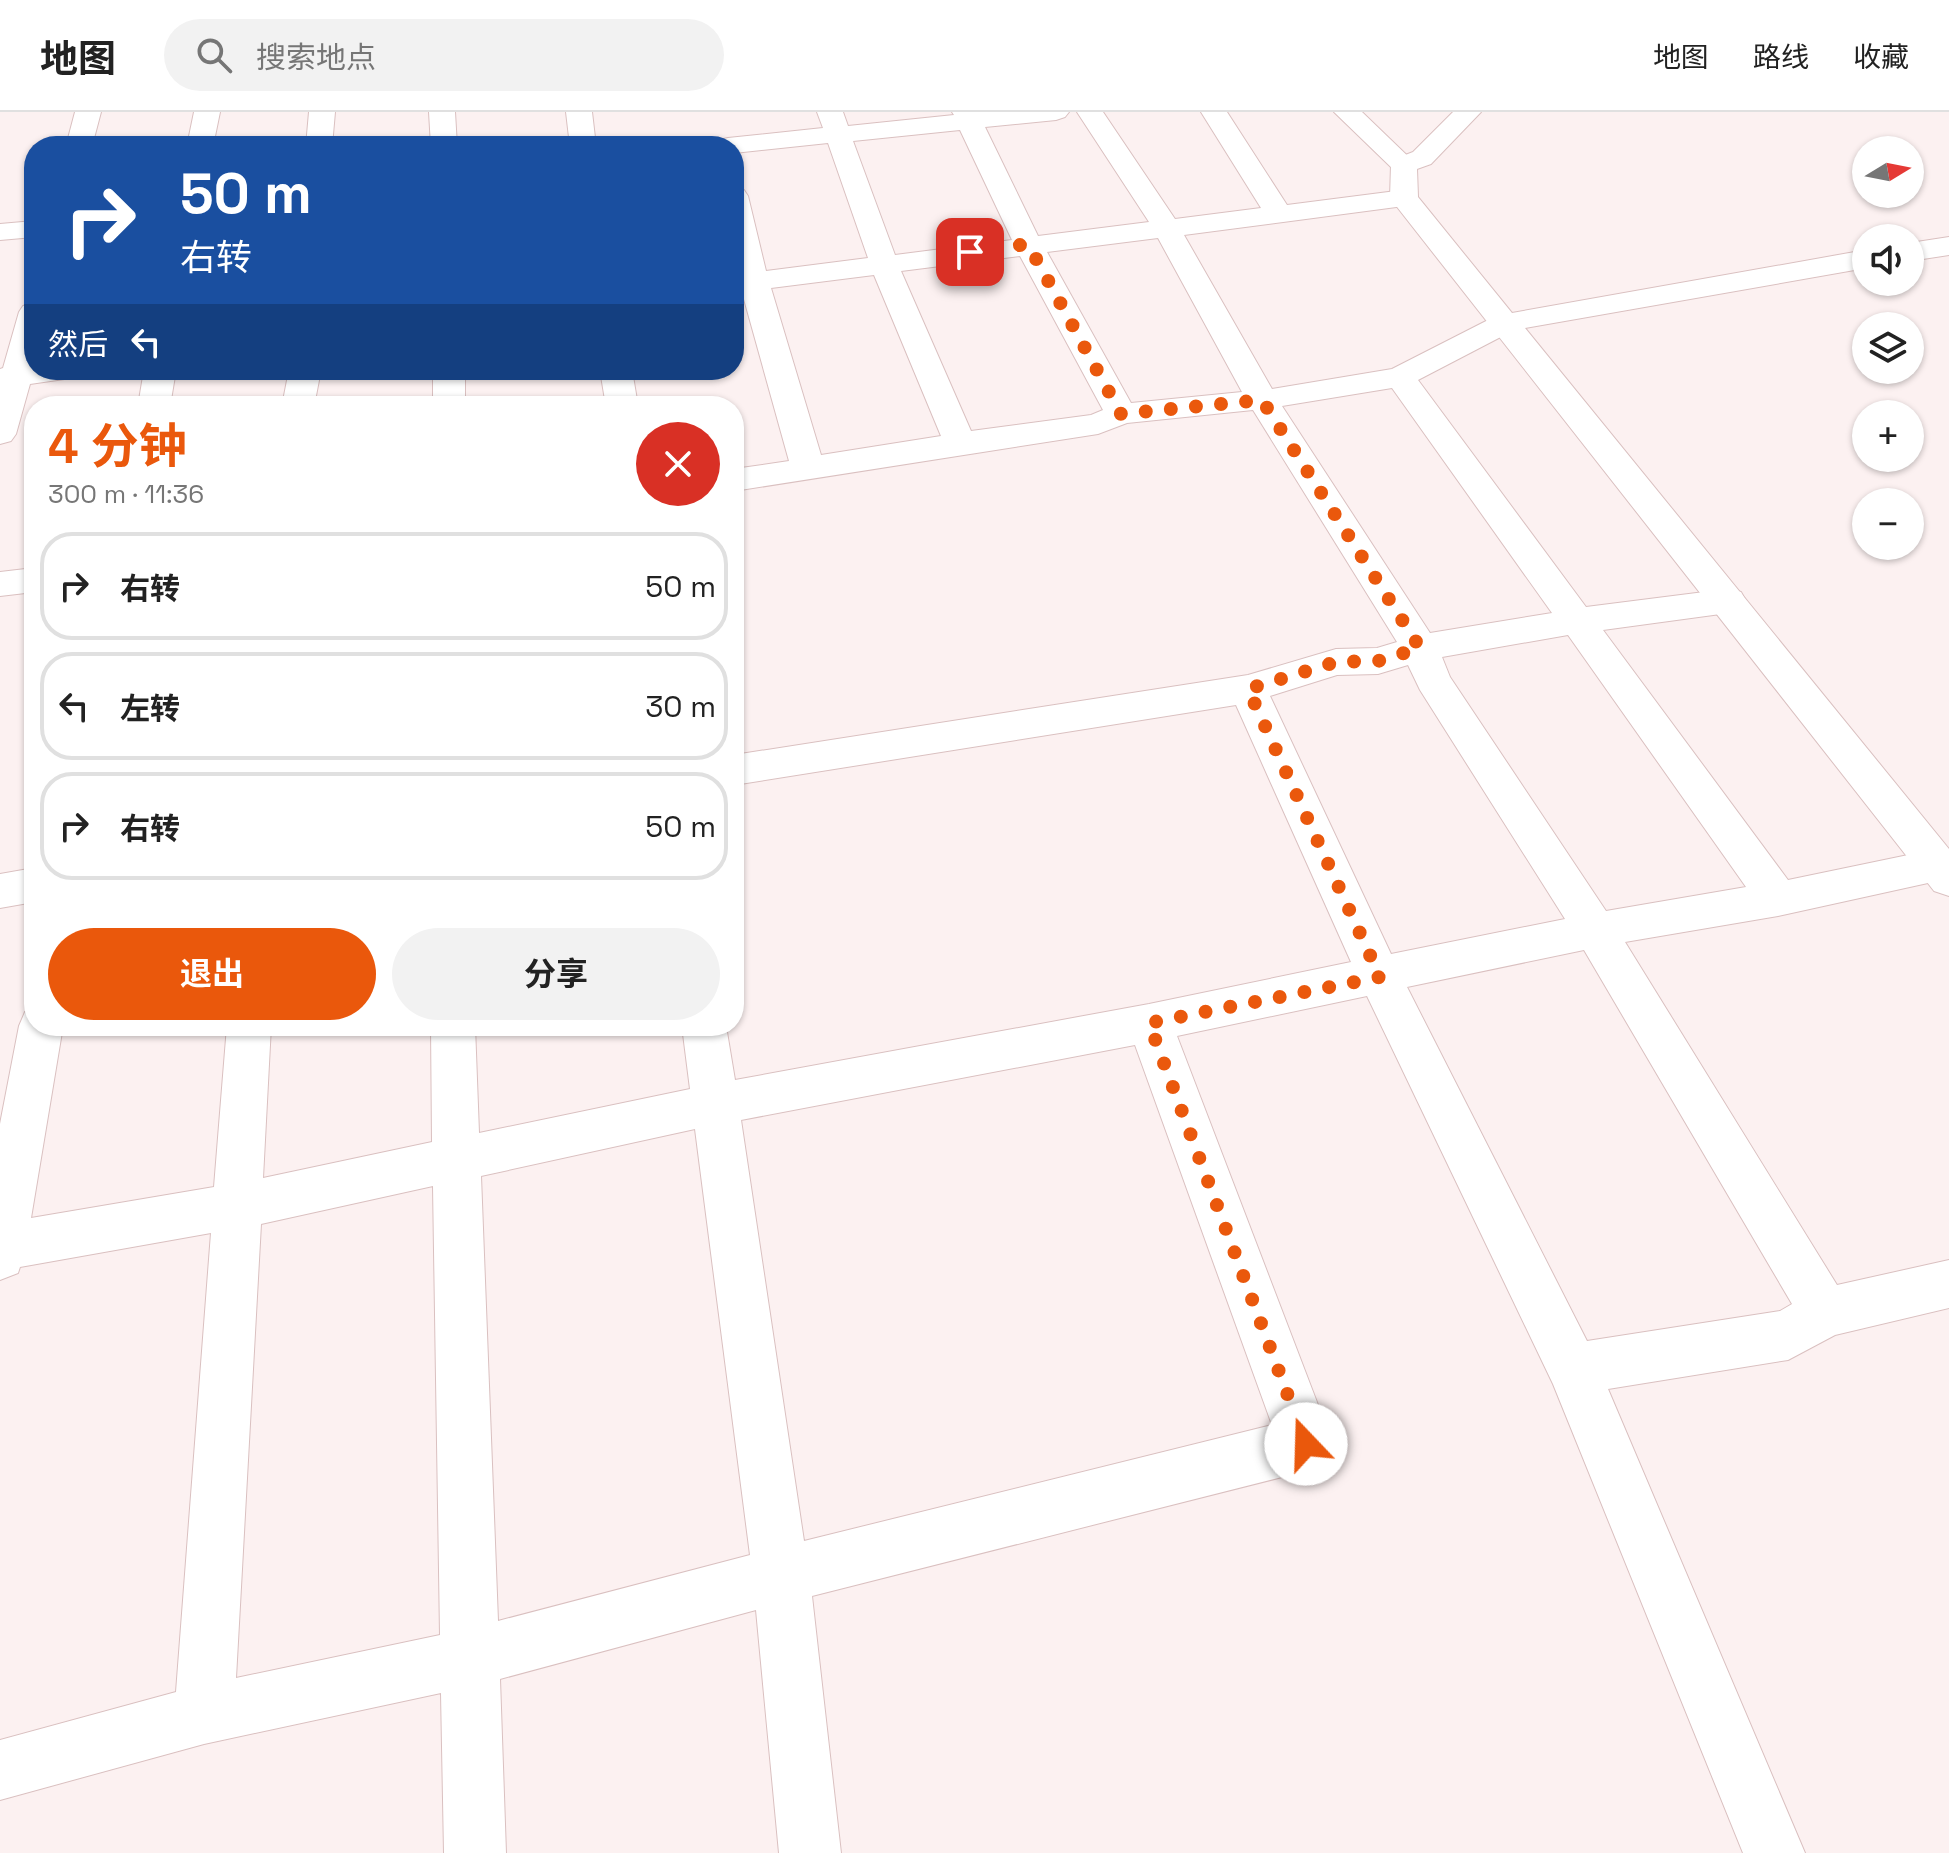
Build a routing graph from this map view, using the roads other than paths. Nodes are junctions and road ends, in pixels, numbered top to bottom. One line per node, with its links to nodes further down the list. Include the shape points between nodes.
1 (88, 112): 13 (street)
2 (207, 112): 14 (street)
3 (322, 112): 15 (street)
4 (442, 112): 16 (street)
5 (579, 112): 17 (street)
6 (1056, 112): 11 (street)
7 (1090, 112): 21 (street)
8 (1214, 112): 20 (street)
9 (1347, 112): 19 (street)
10 (1468, 112): 19 (street)
11 (967, 116): 12 (street); 24 (street)
12 (834, 123): 18 (street); 28 (street)
13 (82, 136)
14 (202, 136)
15 (320, 136)
16 (443, 136)
17 (582, 136)
18 (737, 136)
19 (1404, 182): 20 (street); 30 (street)
20 (1279, 214): 21 (street)
21 (1166, 227): 24 (street); 34 (street)
22 (24, 230): 23 (street)
23 (0, 232)
24 (1028, 244): 28 (street); 35 (street)
25 (1949, 246): 26 (street)
26 (1924, 250)
27 (1852, 261): 30 (street)
28 (884, 264): 29 (street); 37 (street)
29 (744, 282): 38 (street)
30 (1505, 323): 33 (street); 42 (street)
31 (24, 337): 32 (street)
32 (8, 377): 36 (street)
33 (1400, 377): 34 (street); 43 (street)
34 (1262, 400): 35 (street); 44 (street)
35 (1121, 414): 37 (street, via 1098,424)
36 (0, 434)
37 (960, 443): 38 (street)
38 (808, 469): 39 (street)
39 (744, 479)
40 (24, 581): 41 (street)
41 (0, 584)
42 (1728, 601): 43 (street); 47 (street)
43 (1578, 621): 44 (street); 50 (street)
44 (1420, 648): 45 (street, via 1378,661 1336,662); 51 (street, via 1433,680)
45 (1248, 689): 46 (street); 52 (street)
46 (744, 768)
47 (1943, 872): 50 (street)
48 (24, 887): 49 (street)
49 (0, 891)
50 (1778, 899): 51 (street)
51 (1595, 930): 52 (street); 63 (street)
52 (1380, 977): 53 (street); 64 (street)
53 (1149, 1023): 58 (street); 65 (street, via 1306,1444)
54 (39, 1036): 61 (street)
55 (248, 1036): 60 (street)
56 (453, 1036): 59 (street)
57 (705, 1036): 58 (street)
58 (715, 1104): 59 (street); 65 (street)
59 (459, 1159): 60 (street); 66 (street)
60 (237, 1206): 61 (street); 67 (street)
61 (0, 1250)
62 (1949, 1284): 63 (street)
63 (1825, 1313): 64 (street, via 1788,1335)
64 (1573, 1369): 71 (street)
65 (781, 1575): 66 (street); 70 (street)
66 (469, 1658): 67 (street); 69 (street)
67 (204, 1714): 68 (street)
68 (0, 1770)
69 (475, 1853)
70 (810, 1853)
71 (1774, 1853)

